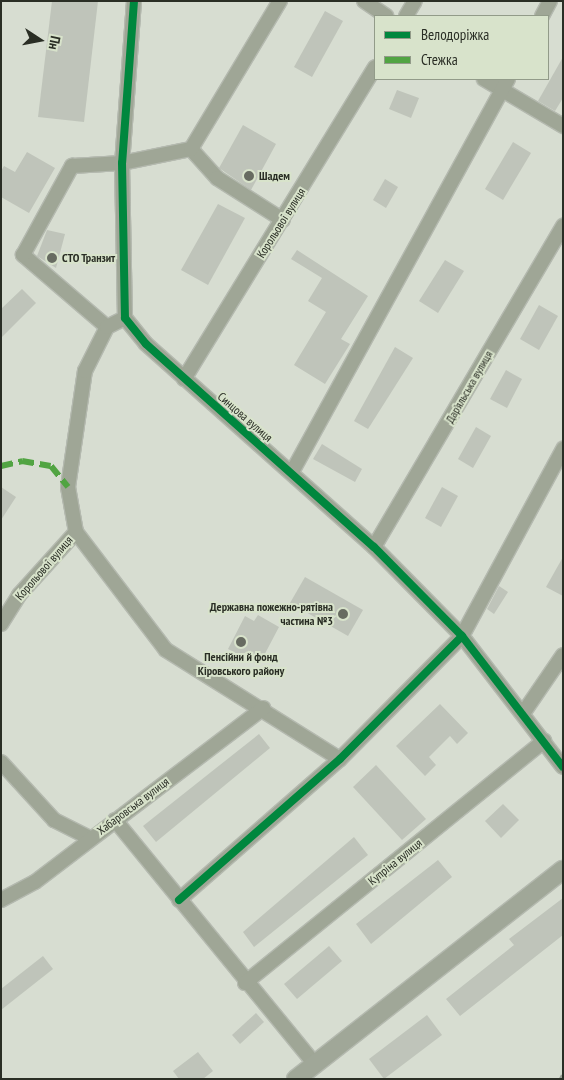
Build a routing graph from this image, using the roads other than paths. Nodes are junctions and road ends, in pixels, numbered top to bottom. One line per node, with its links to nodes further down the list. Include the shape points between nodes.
1 (134, 1): 14 (street)
2 (280, 1): 13 (street)
3 (364, 1): 6 (street)
4 (415, 1): 7 (street)
5 (550, 1): 8 (street)
6 (385, 15)
7 (407, 15)
8 (543, 15)
9 (374, 69): 15 (street, Корольової вулиця)
10 (488, 80): 11 (street)
11 (505, 84): 12 (street); 21 (street)
12 (563, 126)
13 (191, 149): 14 (street); 15 (street, via 216,178)
14 (122, 163): 17 (street); 18 (street, via 72,166 23,255)
15 (283, 220): 19 (street, Корольової вулиця)
16 (563, 226): 23 (street, Дар’яльська вулиця)
17 (125, 318): 18 (street); 19 (street, Синцова вулиця, via 134,332)
18 (107, 327): 22 (street, Корольової вулиця, via 85,371 68,487)
19 (184, 379): 21 (street, Синцова вулиця)
20 (563, 449): 25 (street)
21 (292, 472): 23 (street, Синцова вулиця)
22 (76, 532): 24 (street, Корольової вулиця, via 19,595); 27 (street, via 166,650)
23 (374, 547): 25 (street, Синцова вулиця)
24 (1, 624)
25 (462, 636): 28 (street, Синцова вулиця); 30 (street)
26 (563, 655): 28 (street)
27 (263, 708): 30 (street); 33 (street, Хабаровська вулиця)
28 (524, 712): 29 (street, Синцова вулиця)
29 (544, 741): 32 (street, Синцова вулиця); 38 (street, Купріна вулиця)
30 (340, 759): 37 (street)
31 (1, 762): 34 (street, via 54,820)
32 (563, 768)
33 (115, 820): 34 (street, Хабаровська вулиця); 37 (street)
34 (90, 838): 36 (street, Хабаровська вулиця, via 35,882)
35 (563, 870): 39 (main road)
36 (1, 900)
37 (179, 900): 38 (street)
38 (245, 983): 39 (street)
39 (314, 1064): 40 (main road)
40 (296, 1079)

